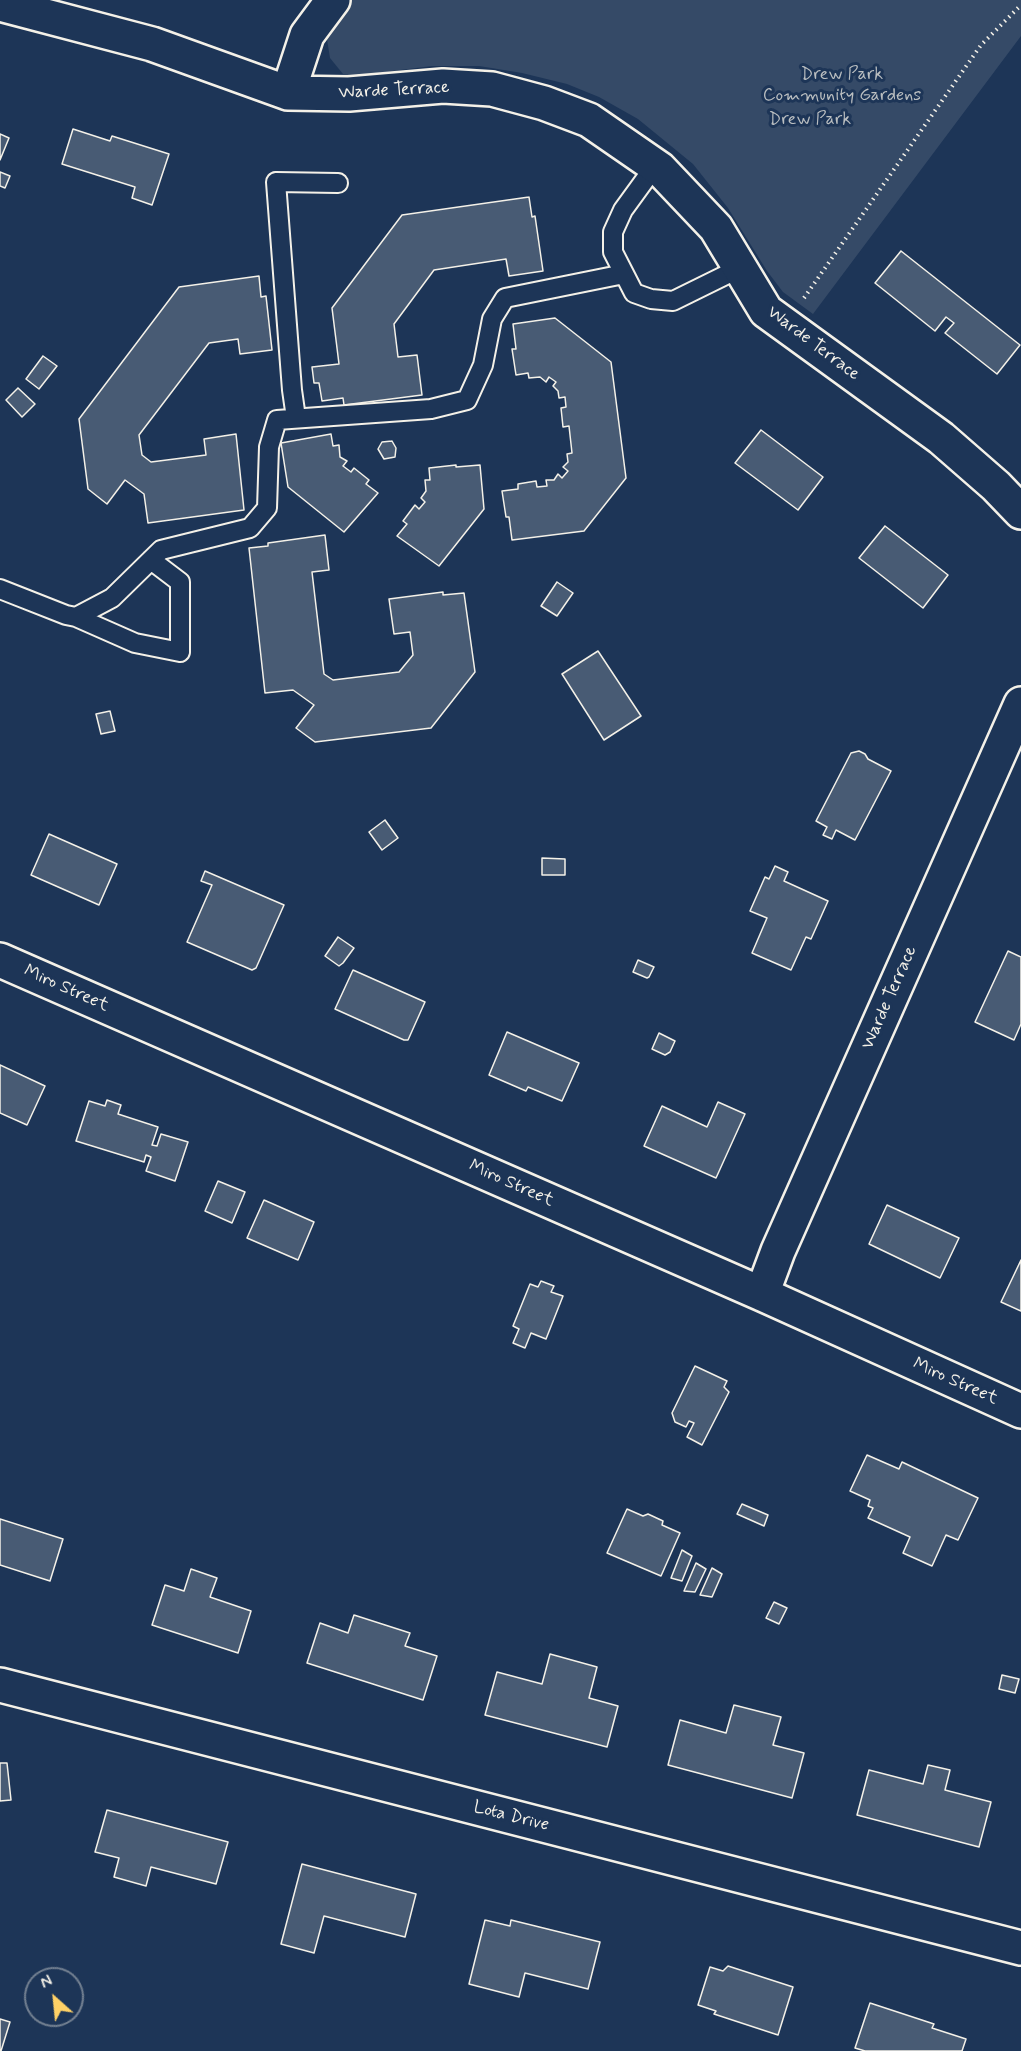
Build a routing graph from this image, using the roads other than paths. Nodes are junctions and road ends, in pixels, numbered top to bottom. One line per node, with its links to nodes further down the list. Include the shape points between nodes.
1 (333, 0): 3 (street, via 307,35)
2 (0, 4): 3 (street, Warde Terrace, via 152,44)
3 (288, 93): 4 (street, Warde Terrace, via 349,94 443,86 492,89 589,120)
4 (655, 165): 6 (street, Warde Terrace, via 716,228); 7 (lane, via 623,210 613,232 613,252)
5 (338, 183): 8 (lane, via 276,183)
6 (740, 268): 7 (lane, via 673,301 634,293); 9 (street, Warde Terrace, via 766,311 941,438)
7 (624, 274): 8 (lane, via 505,298 492,319 483,365 467,400 431,409)
8 (296, 418): 10 (lane, via 277,420 269,447 267,508 250,528 161,550)
9 (1021, 512)
10 (151, 560): 12 (lane, via 112,598); 12 (lane, via 180,582 180,652 135,643)
11 (0, 590): 12 (lane)
12 (76, 617)
13 (1021, 704): 15 (street, Warde Terrace)
14 (0, 960): 15 (street, Miro Street)
15 (762, 1294): 16 (street, Miro Street)
16 (1021, 1411)
17 (0, 1685): 18 (street, Lota Drive)
18 (1021, 1948)

